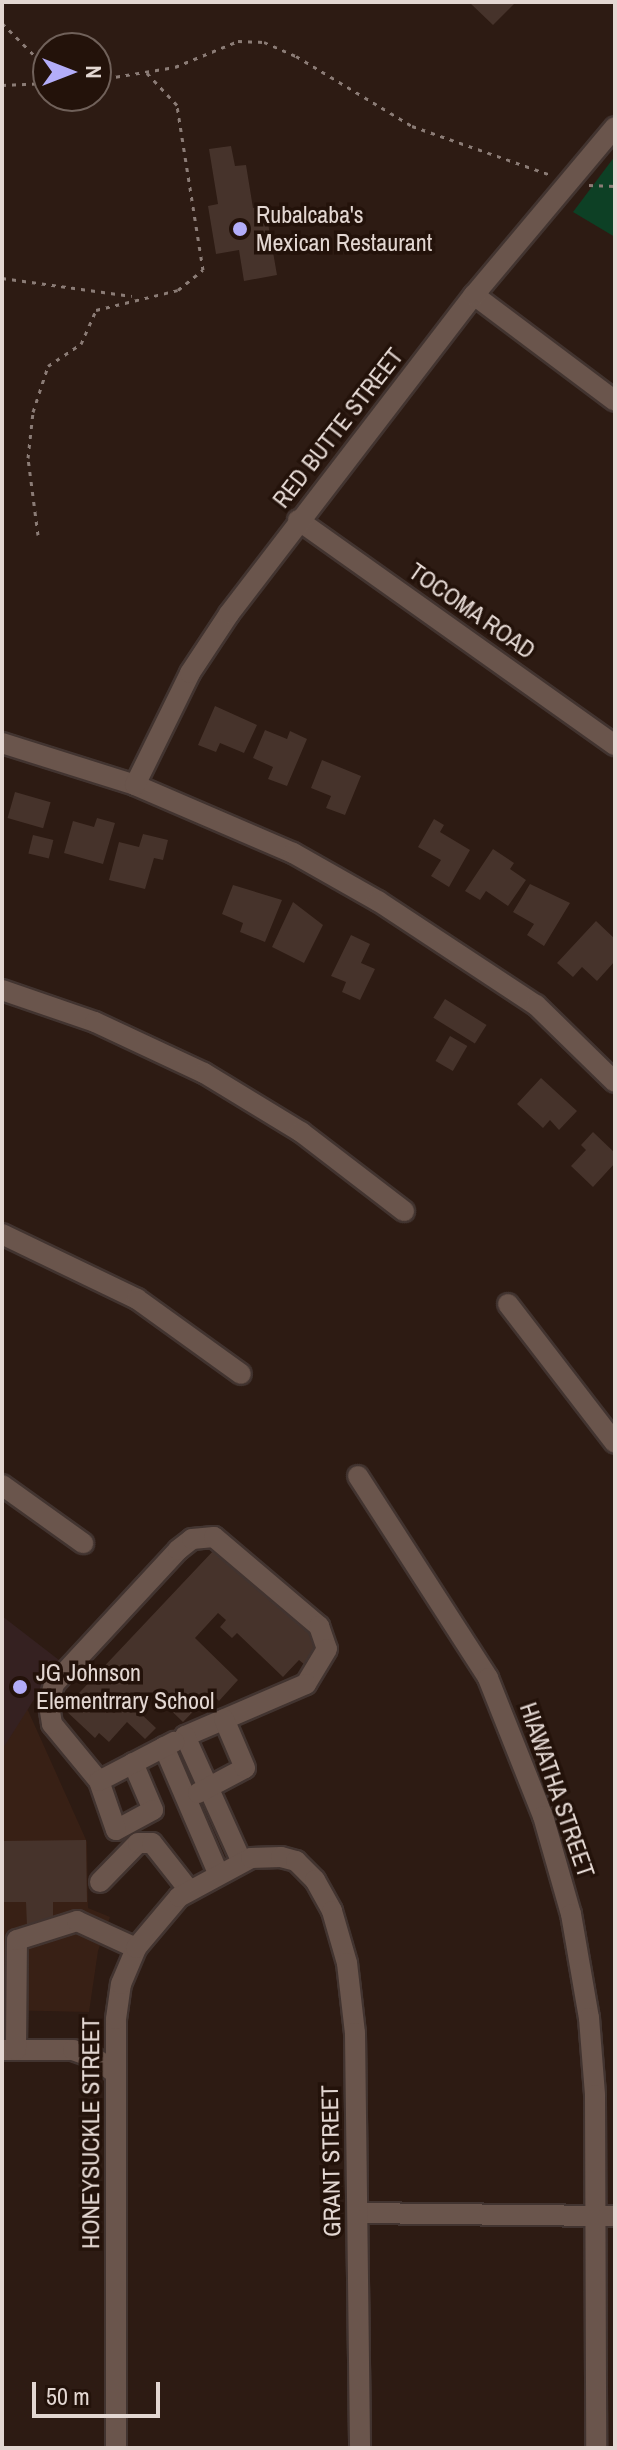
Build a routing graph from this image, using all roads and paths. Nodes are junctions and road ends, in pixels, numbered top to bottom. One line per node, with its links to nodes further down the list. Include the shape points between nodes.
1 (2, 23): 2 (path)
2 (32, 53)
3 (147, 73): 4 (path); 8 (path, via 227,44 264,42 412,126); 12 (path, via 177,105 203,270 178,290)
4 (112, 78)
5 (32, 84): 6 (path)
6 (2, 85)
7 (615, 127): 8 (street, RED BUTTE STREET)
8 (566, 180): 9 (path); 11 (street, RED BUTTE STREET)
9 (615, 186)
10 (2, 278): 12 (path)
11 (474, 295): 13 (street); 14 (street, RED BUTTE STREET)
12 (135, 297): 15 (path, via 96,310 81,344 48,366 33,412 28,458)
13 (615, 401)
14 (298, 520): 17 (street, TOCOMA ROAD); 18 (street, RED BUTTE STREET, via 190,673)
15 (38, 535)
16 (2, 743): 18 (street)
17 (615, 745)
18 (135, 785): 20 (street, via 293,853 378,901 536,1005)
19 (2, 990): 21 (street, via 95,1022 204,1073 301,1132)
20 (615, 1082)
21 (404, 1211)
22 (2, 1234): 24 (street, via 137,1299)
23 (508, 1304): 25 (street)
24 (241, 1374)
25 (615, 1443)
26 (358, 1476): 45 (street, HIAWATHA STREET, via 488,1678 543,1816 571,1914 589,2018)
27 (2, 1485): 28 (street)
28 (83, 1543)
29 (224, 1719): 30 (street); 33 (street, via 306,1684 327,1649 319,1626 214,1537 192,1539 54,1684 52,1724); 34 (street, via 245,1768)
30 (185, 1736): 31 (street); 34 (street)
31 (164, 1747): 32 (street); 35 (street)
32 (133, 1763): 33 (street); 33 (street, via 153,1810 116,1830)
33 (99, 1781)
34 (208, 1788): 35 (street); 36 (street)
35 (186, 1799): 37 (street)
36 (242, 1862): 37 (street, HONEYSUCKLE STREET); 38 (street, HONEYSUCKLE STREET, via 281,1857 296,1861)
37 (218, 1873): 40 (street, HONEYSUCKLE STREET)
38 (315, 1880): 44 (street, GRANT STREET, via 332,1911 347,1963 355,2033)
39 (100, 1882): 40 (street, via 138,1843 152,1843)
40 (189, 1890): 41 (street, HONEYSUCKLE STREET, via 154,1921)
41 (136, 1948): 42 (street, via 77,1921 17,1940); 43 (street, HONEYSUCKLE STREET, via 121,1984)
42 (9, 2050): 43 (street, via 73,2050)
43 (115, 2073): 46 (street, HONEYSUCKLE STREET)
44 (359, 2213): 45 (street); 47 (street, GRANT STREET)
45 (605, 2216): 48 (street, HIAWATHA STREET)
46 (116, 2448)
47 (360, 2448)
48 (596, 2448)

